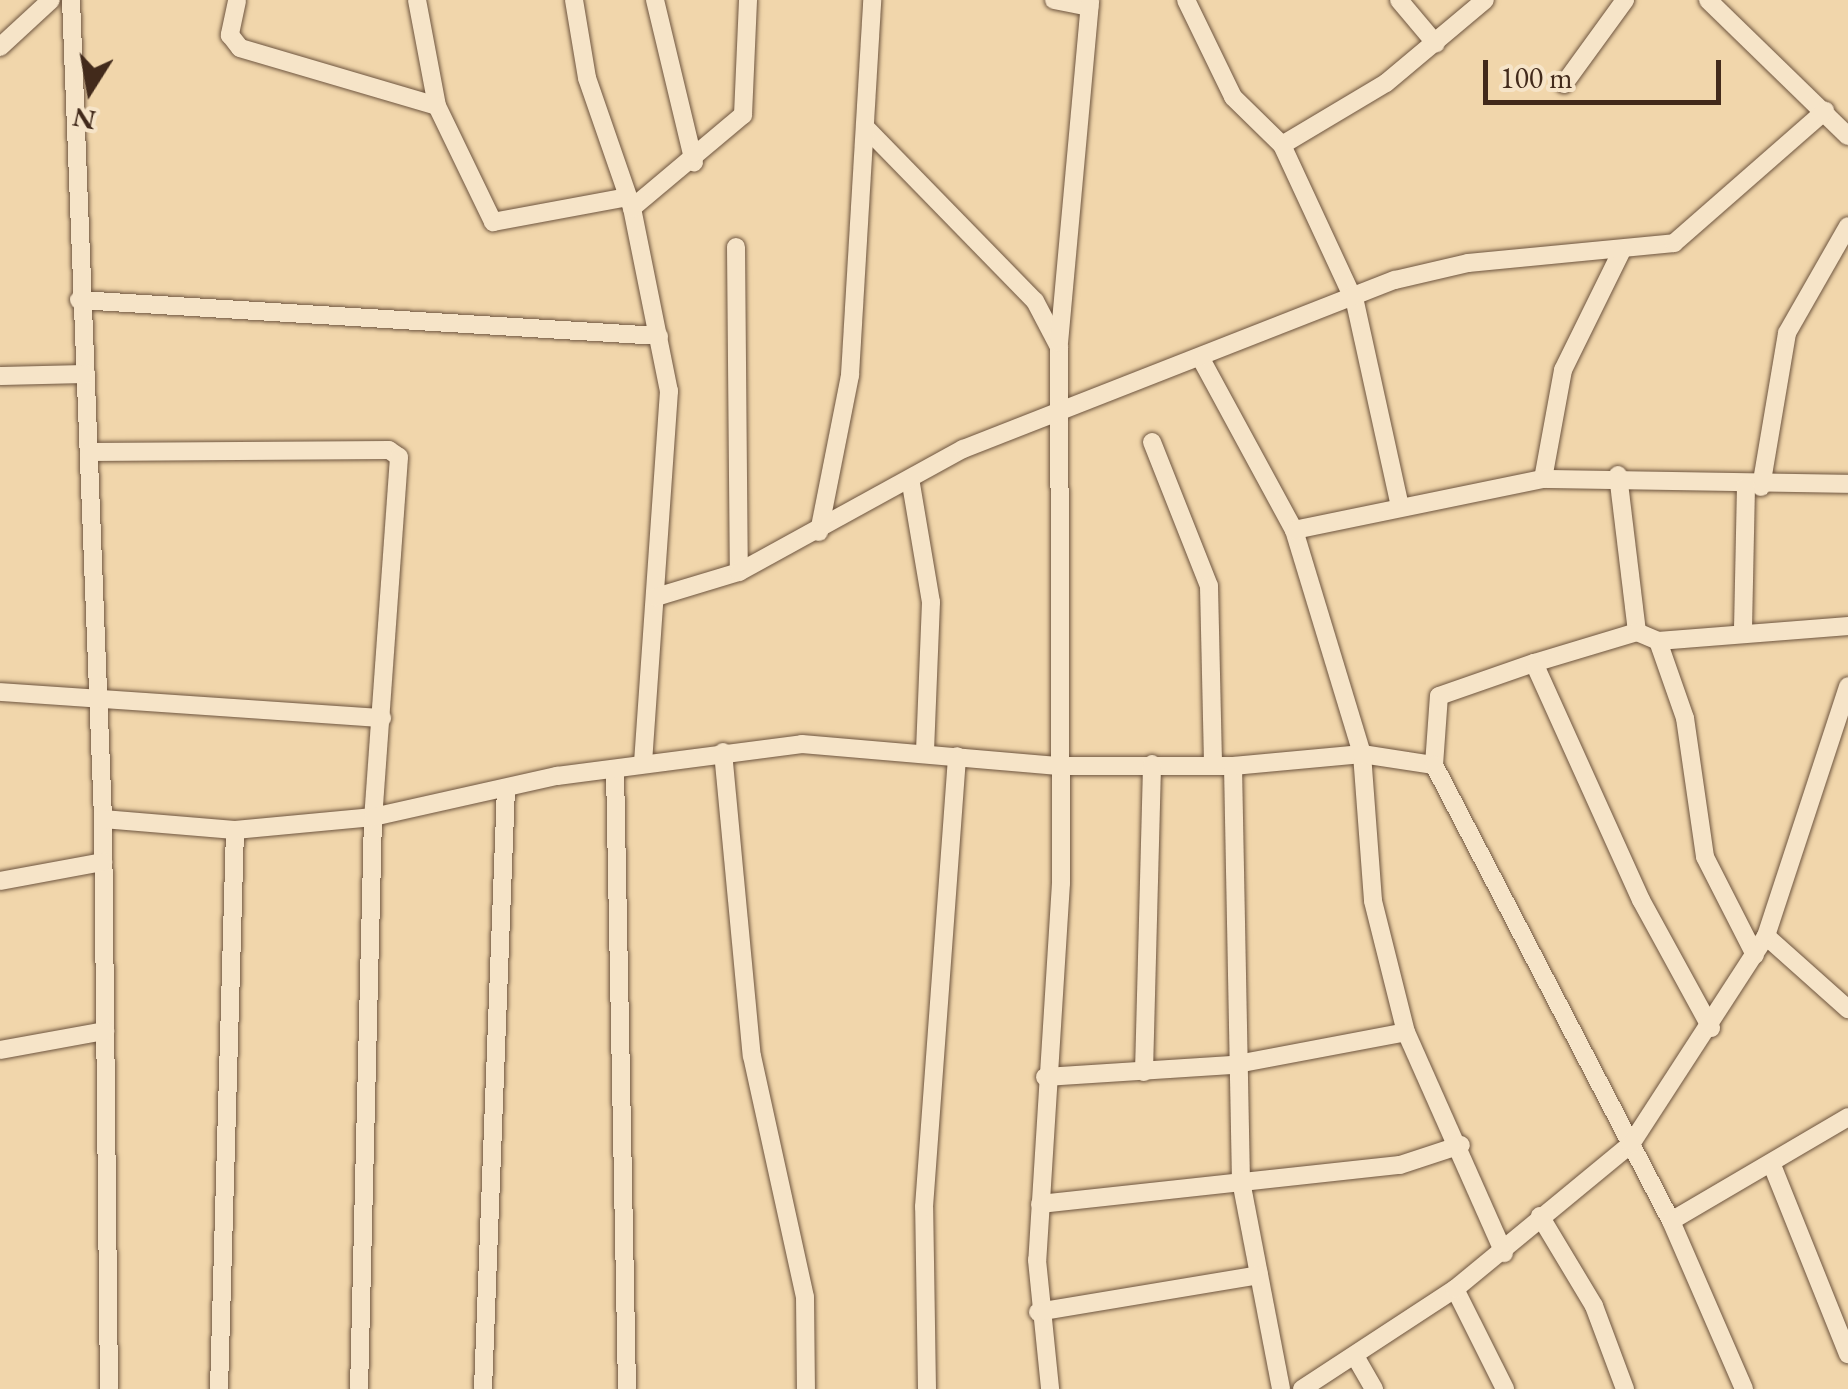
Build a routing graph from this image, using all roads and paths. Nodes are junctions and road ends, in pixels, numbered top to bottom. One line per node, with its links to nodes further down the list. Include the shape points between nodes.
1 (51, 0): 17 (street)
2 (71, 0): 29 (street)
3 (418, 0): 19 (street)
4 (574, 0): 25 (street, via 587,78)
5 (655, 0): 24 (street)
6 (748, 0): 24 (street, via 743,115)
7 (872, 0): 21 (street)
8 (1054, 0): 15 (street)
9 (1186, 0): 23 (street, via 1233,97)
10 (1400, 0): 16 (street)
11 (1484, 0): 16 (street)
12 (1625, 0): 18 (street)
13 (1708, 0): 20 (street)
14 (237, 1): 19 (street, via 230,35 240,48)
15 (1089, 4): 32 (street)
16 (1436, 44): 23 (street)
17 (0, 47)
18 (1564, 84)
19 (437, 106): 25 (street, via 493,222)
20 (1824, 111): 22 (street); 28 (street, via 1674,243)
21 (867, 129): 32 (street, via 1036,301); 46 (street, via 850,375)
22 (1848, 136)
23 (1282, 145): 30 (street)
24 (694, 162): 25 (street)
25 (630, 202): 31 (street)
26 (1848, 226): 43 (street, via 1787,332)
27 (736, 247): 47 (street)
28 (1621, 252): 30 (street, via 1468,263 1395,280); 40 (street, via 1563,370)
29 (79, 300): 31 (street); 34 (street)
30 (1355, 302): 33 (street); 44 (street)
31 (660, 336): 48 (street, via 668,391)
32 (1059, 347): 36 (street)
33 (1200, 357): 36 (street); 45 (street)
34 (86, 374): 35 (street); 38 (street)
35 (0, 376)
36 (1059, 409): 41 (street, via 963,448); 66 (street)
37 (1152, 442): 64 (street, via 1209,586)
38 (89, 452): 56 (street); 57 (street, via 389,450 400,457)
39 (1618, 475): 40 (street); 43 (street); 51 (street)
40 (1543, 479): 44 (street)
41 (911, 484): 46 (street); 59 (street, via 931,602)
42 (1848, 484): 43 (street)
43 (1754, 487): 50 (street)
44 (1400, 506): 45 (street)
45 (1294, 530): 60 (street)
46 (820, 532): 47 (street)
47 (739, 572): 48 (street)
48 (656, 597): 62 (street)
49 (1848, 626): 50 (street)
50 (1743, 629): 52 (street)
51 (1637, 632): 52 (street); 53 (street)
52 (1658, 641): 76 (street, via 1685,718 1705,857)
53 (1534, 663): 65 (street, via 1439,696); 78 (street, via 1641,900)
54 (1848, 686): 75 (street)
55 (0, 692): 56 (street)
56 (100, 704): 57 (street); 70 (street)
57 (382, 718): 71 (street)
58 (722, 752): 59 (street, via 802,744); 62 (street); 104 (street, via 752,1056 805,1297)
59 (925, 752): 61 (street)
60 (1362, 754): 65 (street); 67 (street); 80 (street, via 1373,900)
61 (957, 756): 66 (street); 105 (street, via 924,1207)
62 (642, 763): 68 (street)
63 (1152, 764): 64 (street); 66 (street); 83 (street)
64 (1213, 764): 67 (street)
65 (1434, 765): 86 (street)
66 (1060, 766): 84 (street)
67 (1233, 766): 82 (street)
68 (615, 768): 69 (street); 103 (street)
69 (506, 788): 71 (street); 102 (street)
70 (103, 818): 72 (street); 73 (street)
71 (373, 818): 72 (street); 101 (street)
72 (236, 830): 100 (street)
73 (103, 862): 74 (street); 79 (street)
74 (0, 880)
75 (1766, 936): 76 (street); 77 (street)
76 (1755, 955): 78 (street)
77 (1848, 1009)
78 (1712, 1028): 86 (street)
79 (105, 1031): 81 (street); 99 (street)
80 (1406, 1032): 82 (street); 87 (street)
81 (0, 1050)
82 (1232, 1064): 83 (street); 89 (street)
83 (1144, 1072): 84 (street)
84 (1046, 1077): 90 (street)
85 (1848, 1116): 88 (street)
86 (1631, 1144): 91 (street); 92 (street)
87 (1461, 1145): 89 (street, via 1400,1165); 93 (street)
88 (1772, 1165): 92 (street); 97 (street)
89 (1241, 1180): 90 (street); 94 (street)
90 (1040, 1204): 96 (street)
91 (1540, 1216): 93 (street); 111 (street, via 1594,1306)
92 (1671, 1220): 112 (street)
93 (1504, 1252): 95 (street)
94 (1260, 1275): 96 (street); 107 (street)
95 (1456, 1288): 98 (street); 110 (street)
96 (1038, 1312): 106 (street)
97 (1848, 1354)
98 (1355, 1356): 108 (street); 109 (street)
99 (109, 1389)
100 (219, 1389)
101 (358, 1389)
102 (483, 1389)
103 (627, 1389)
104 (806, 1389)
105 (927, 1389)
106 (1050, 1389)
107 (1281, 1389)
108 (1302, 1389)
109 (1374, 1389)
110 (1505, 1389)
111 (1625, 1389)
112 (1744, 1389)

